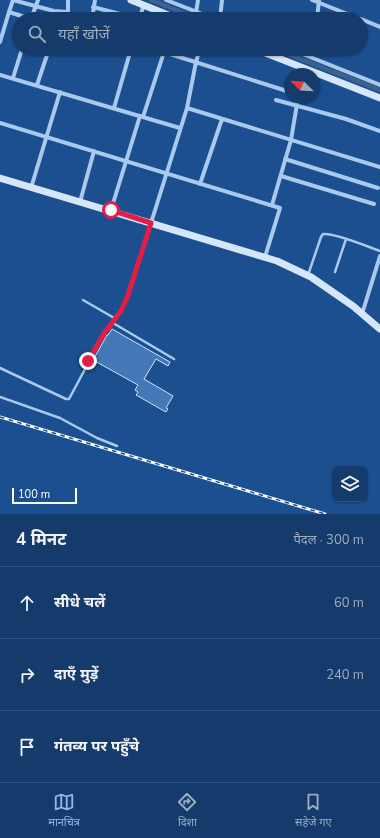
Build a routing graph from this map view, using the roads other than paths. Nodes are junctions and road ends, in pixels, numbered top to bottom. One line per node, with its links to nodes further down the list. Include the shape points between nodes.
1 (38, 0): 13 (street)
2 (68, 0): 16 (street)
3 (95, 0): 12 (street)
4 (131, 0): 11 (street)
5 (166, 0): 10 (street)
6 (198, 0): 22 (street)
7 (222, 0): 23 (street)
8 (312, 0): 9 (street)
9 (319, 1): 24 (street); 25 (street)
10 (177, 2): 21 (street)
11 (144, 5): 19 (street); 20 (street)
12 (93, 6): 17 (street); 18 (street)
13 (36, 7): 14 (street, via 13,0); 15 (street); 16 (street)
14 (9, 12): 26 (street); 29 (street)
15 (34, 12)
16 (68, 12)
17 (93, 12)
18 (114, 12)
19 (142, 12)
20 (161, 12)
21 (192, 12)
22 (196, 12)
23 (221, 12)
24 (318, 12)
25 (345, 12)
26 (12, 13)
27 (368, 22): 28 (street)
28 (380, 27)
29 (0, 42)
30 (20, 56): 40 (street)
31 (47, 56): 41 (street)
32 (130, 56): 48 (street)
33 (160, 56): 50 (street)
34 (178, 56): 38 (street)
35 (198, 56): 38 (street)
36 (273, 56): 45 (street)
37 (308, 56): 42 (street)
38 (196, 62): 43 (street); 49 (street)
39 (0, 75): 40 (street)
40 (13, 78): 41 (street)
41 (37, 85): 44 (street)
42 (380, 85)
43 (284, 90)
44 (60, 92): 48 (street); 55 (street)
45 (380, 98)
46 (276, 100): 47 (street)
47 (296, 106): 54 (street); 56 (street)
48 (114, 108): 50 (street)
49 (186, 108): 51 (street); 53 (street)
50 (142, 116): 53 (street); 59 (street)
51 (222, 119): 56 (street); 64 (street)
52 (0, 123): 55 (street)
53 (180, 128): 61 (street)
54 (380, 131)
55 (47, 137): 57 (street); 65 (street)
56 (291, 140): 58 (street); 60 (street)
57 (94, 151): 59 (street); 67 (street)
58 (285, 159): 62 (street); 66 (street)
59 (126, 161): 61 (street); 70 (street)
60 (380, 167)
61 (166, 173): 64 (street); 71 (street)
62 (281, 176): 68 (street); 69 (street)
63 (0, 178): 65 (street)
64 (200, 184): 69 (street)
65 (31, 188): 67 (street)
66 (378, 188)
67 (80, 202): 70 (street)
68 (374, 204)
69 (272, 205): 75 (street, via 280,208)
70 (111, 210): 71 (street)
71 (151, 223): 75 (street); 80 (lane, via 128,295)
72 (346, 239): 73 (lane); 76 (lane); 77 (lane, via 323,234)
73 (380, 251)
74 (380, 256): 79 (street)
75 (265, 257): 77 (street)
76 (335, 272)
77 (308, 276): 79 (street)
78 (83, 300): 80 (lane)
79 (362, 314): 82 (street)
80 (116, 319): 81 (lane)
81 (113, 323): 83 (lane); 84 (lane, via 105,332 69,399)
82 (380, 329)
83 (174, 359)
84 (0, 368)
85 (0, 397): 86 (lane, via 60,418)
86 (116, 446)

